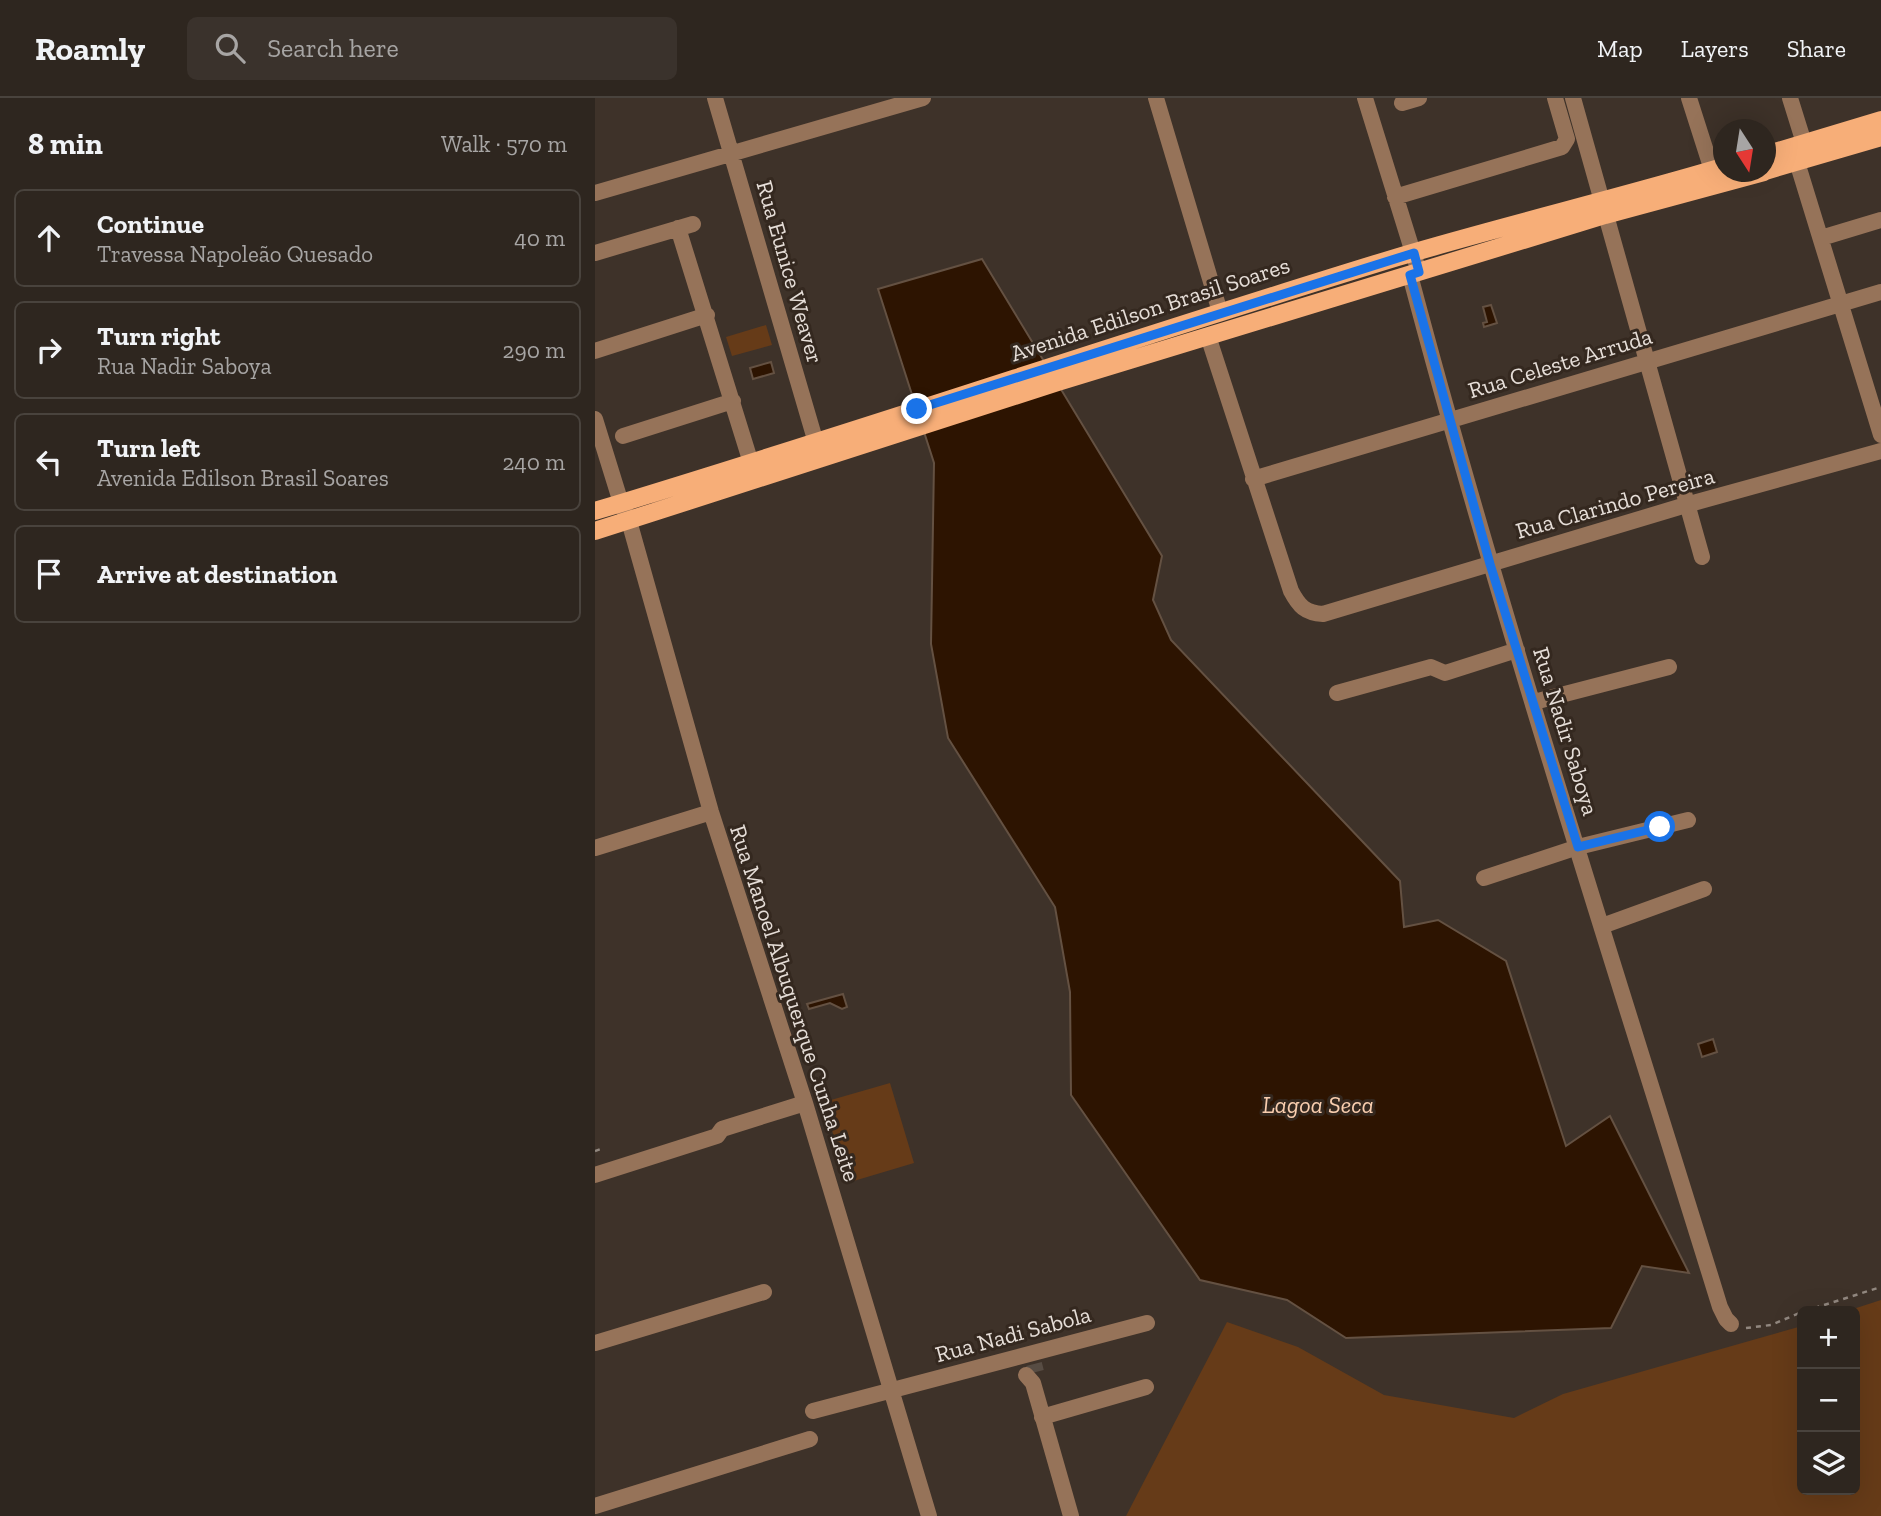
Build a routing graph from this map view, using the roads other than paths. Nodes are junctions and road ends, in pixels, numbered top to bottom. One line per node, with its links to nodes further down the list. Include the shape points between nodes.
1 (715, 98): 15 (street, Rua Eunice Weaver)
2 (923, 98): 15 (street)
3 (1156, 98): 31 (street)
4 (1365, 98): 22 (street, Rua Nadir Saboya)
5 (1419, 98): 10 (street)
6 (1555, 98): 22 (street, via 1567,139 1562,147)
7 (1573, 98): 23 (street)
8 (1689, 98): 16 (street)
9 (1790, 98): 13 (street)
10 (1402, 103)
11 (1881, 120): 13 (main road)
12 (1881, 137): 17 (main road, Avenida Edilson Brasil Soares)
13 (1804, 143): 14 (main road)
14 (1776, 152)
15 (731, 155): 21 (street); 42 (street, Rua Eunice Weaver)
16 (1713, 161)
17 (1797, 162): 18 (main road, Avenida Edilson Brasil Soares); 25 (street)
18 (1776, 168)
19 (1713, 171): 23 (main road, Avenida Edilson Brasil Soares)
20 (1717, 182): 23 (main road, Avenida Edilson Brasil Soares)
21 (595, 193)
22 (1395, 197): 27 (street, Rua Nadir Saboya)
23 (1603, 208): 27 (main road, Avenida Edilson Brasil Soares); 28 (main road, Avenida Edilson Brasil Soares); 35 (street)
24 (1881, 220): 25 (street)
25 (1821, 238): 30 (street)
26 (595, 253): 32 (street, via 686,226)
27 (1414, 253): 28 (street, Rua Nadir Saboya); 31 (main road, Avenida Edilson Brasil Soares)
28 (1415, 273): 33 (main road, Avenida Edilson Brasil Soares); 39 (street, Rua Nadir Saboya)
29 (1881, 292): 30 (street, Rua Celeste Arruda)
30 (1842, 304): 35 (street, Rua Celeste Arruda); 40 (street)
31 (1220, 312): 36 (main road, Avenida Edilson Brasil Soares)
32 (707, 315): 34 (street); 37 (street)
33 (1208, 336): 36 (main road, Avenida Edilson Brasil Soares); 45 (street)
34 (595, 351)
35 (1646, 361): 39 (street, Rua Celeste Arruda); 47 (street)
36 (1053, 374): 42 (main road, Avenida Edilson Brasil Soares)
37 (733, 401): 41 (street); 44 (street)
38 (595, 419): 46 (street, Rua Manoel Albuquerque Cunha Leite)
39 (1449, 421): 45 (street, Rua Celeste Arruda); 52 (street, Rua Nadir Saboya)
40 (1881, 435)
41 (623, 436)
42 (818, 450): 44 (main road, Avenida Edilson Brasil Soares)
43 (1881, 451): 47 (street, Rua Clarindo Pereira)
44 (742, 472): 46 (main road, Avenida Edilson Brasil Soares); 49 (main road, Avenida Edilson Brasil Soares)
45 (1253, 479): 52 (street, Rua Clarindo Pereira, via 1304,611 1323,614)
46 (621, 503): 48 (main road, Avenida Edilson Brasil Soares); 49 (street, Rua Manoel Albuquerque Cunha Leite)
47 (1686, 505): 51 (street); 52 (street, Rua Clarindo Pereira)
48 (595, 511)
49 (629, 521): 50 (main road, Avenida Edilson Brasil Soares); 57 (street, Rua Manoel Albuquerque Cunha Leite)
50 (595, 531)
51 (1702, 557)
52 (1490, 564): 53 (street, Rua Nadir Saboya)
53 (1517, 650): 55 (street, via 1445,673 1431,667); 56 (street, Rua Nadir Saboya)
54 (1669, 667): 56 (street)
55 (1337, 693)
56 (1534, 702): 59 (street, Rua Nadir Saboya)
57 (711, 812): 60 (street); 64 (street, Rua Manoel Albuquerque Cunha Leite)
58 (1688, 820): 59 (street)
59 (1578, 847): 61 (street); 63 (street, Rua Nadir Saboya)
60 (595, 848)
61 (1483, 878)
62 (1704, 889): 63 (street)
63 (1602, 926): 68 (street, Rua Nadir Saboya, via 1720,1307)
64 (805, 1103): 65 (street); 72 (street, Rua Manoel Albuquerque Cunha Leite)
65 (595, 1175)
66 (764, 1292): 69 (street)
67 (1147, 1323): 70 (street, Rua Nadi Sabola)
68 (1731, 1324)
69 (595, 1343)
70 (1029, 1367): 72 (street, Rua Nadi Sabola); 74 (street)
71 (1146, 1387): 74 (street)
72 (891, 1390): 73 (street, Rua Nadi Sabola); 77 (street, Rua Manoel Albuquerque Cunha Leite)
73 (813, 1411)
74 (1042, 1417): 78 (street)
75 (810, 1440): 76 (street)
76 (595, 1506)
77 (929, 1516)
78 (1071, 1516)

